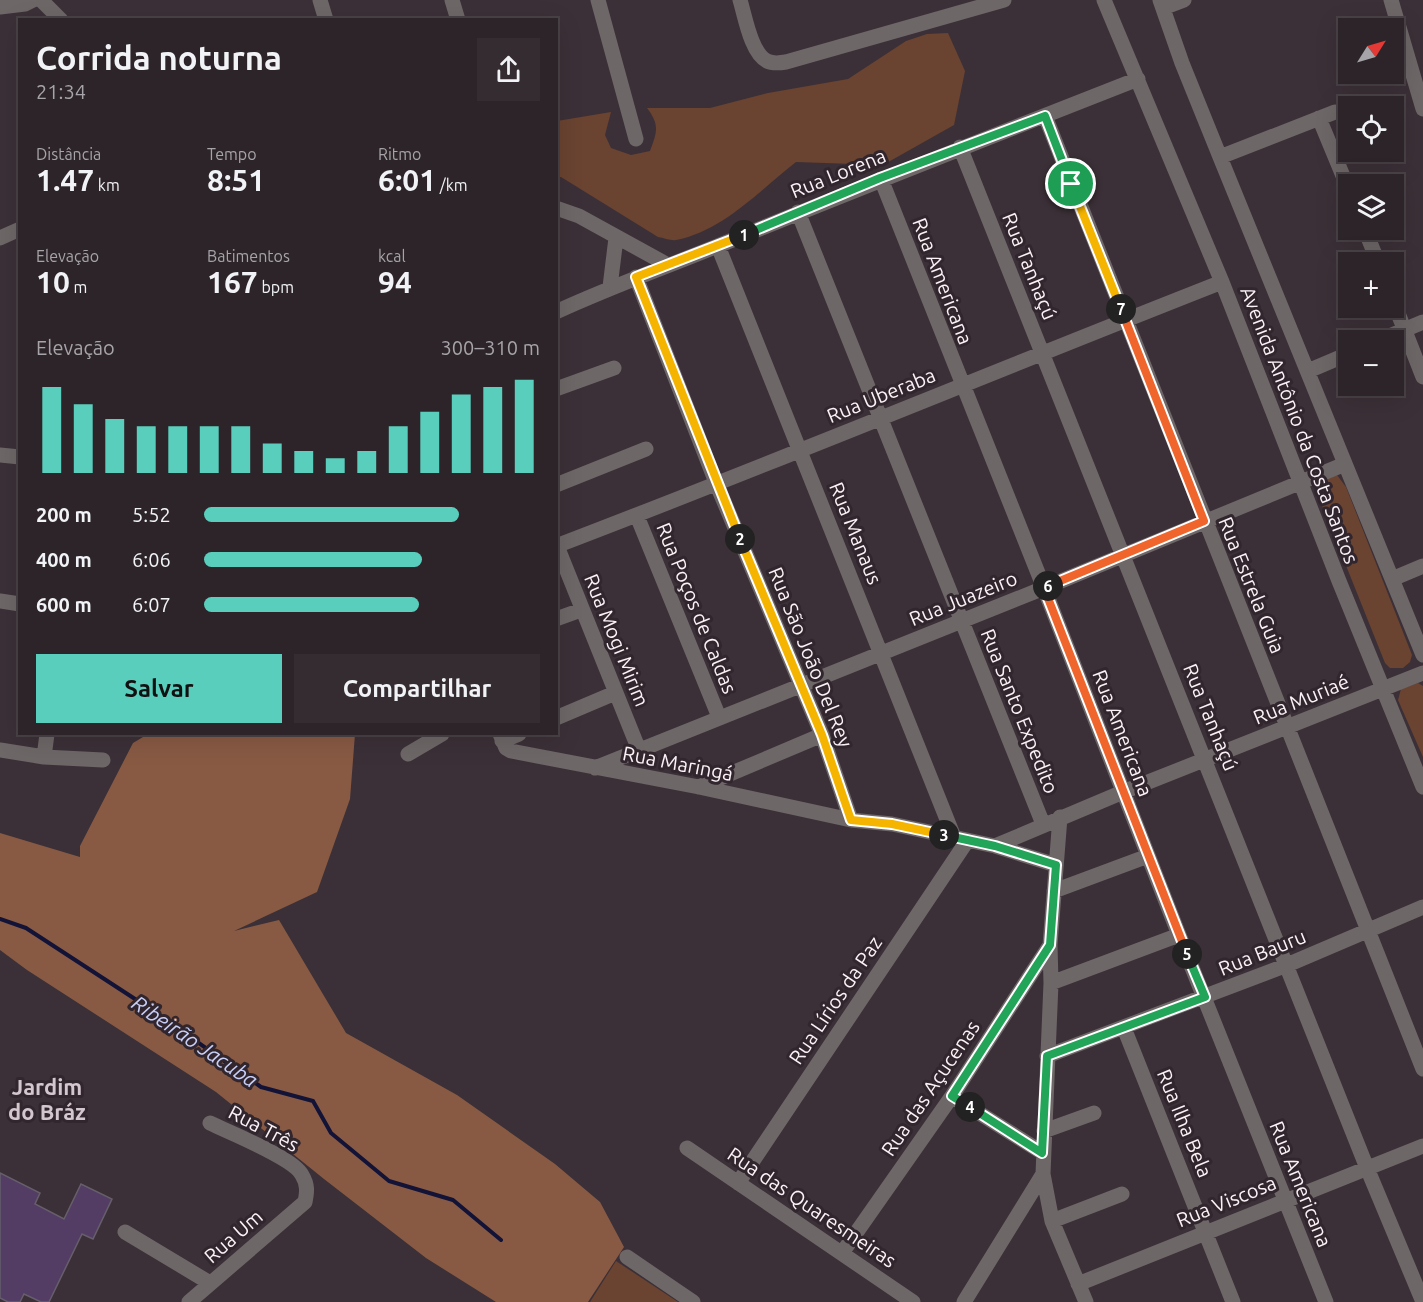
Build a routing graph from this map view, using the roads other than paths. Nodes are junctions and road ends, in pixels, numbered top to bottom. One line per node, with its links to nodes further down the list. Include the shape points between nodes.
1 (33, 0): 12 (street)
2 (41, 0): 13 (street)
3 (320, 0): 14 (street)
4 (452, 0): 15 (street)
5 (598, 0): 21 (street)
6 (740, 0): 7 (street, via 758,53 776,63)
7 (1004, 0)
8 (1104, 0): 16 (street, Avenida Antônio da Costa Santos)
9 (1184, 0): 11 (street)
10 (1391, 0): 17 (street)
11 (1161, 4): 23 (street, Avenida Antônio da Costa Santos)
12 (0, 6)
13 (59, 18)
14 (325, 18)
15 (457, 18)
16 (1138, 79): 19 (street, Rua Lorena); 34 (street, Avenida Antônio da Costa Santos)
17 (1423, 109)
18 (1335, 112): 20 (street)
19 (1045, 116): 22 (street, Rua Lorena); 38 (street, Rua Estrela Guia)
20 (1319, 118): 23 (street); 24 (street)
21 (636, 139)
22 (960, 147): 25 (street, Rua Lorena); 41 (street, Rua Tanhaçú)
23 (1220, 158): 44 (street, Avenida Antônio da Costa Santos)
24 (1342, 174)
25 (880, 178): 27 (street, Rua Lorena); 46 (street, Rua Americana)
26 (558, 209): 30 (street)
27 (798, 212): 31 (street, Rua Lorena); 48 (street, Rua Santo Expedito)
28 (18, 230): 29 (street)
29 (0, 238)
30 (616, 238): 32 (street); 35 (street)
31 (718, 246): 32 (street, Rua Lorena); 50 (street, Rua Manaus)
32 (668, 265): 33 (street, Rua Lorena)
33 (636, 277): 35 (street, Rua Lorena); 56 (street, Rua São João Del Rey)
34 (1222, 282): 38 (street, Rua Uberaba); 54 (street, Avenida Antônio da Costa Santos)
35 (610, 287): 36 (street, Rua Lorena)
36 (558, 311)
37 (1400, 318): 40 (street)
38 (1125, 320): 41 (street, Rua Uberaba); 58 (street, Rua Estrela Guia)
39 (1423, 322): 40 (street)
40 (1404, 330): 45 (street)
41 (1042, 352): 46 (street, Rua Uberaba); 61 (street, Rua Tanhaçú)
42 (1338, 358): 44 (street)
43 (614, 368): 47 (street)
44 (1308, 370): 53 (street, Avenida Antônio da Costa Santos)
45 (1423, 377)
46 (962, 385): 48 (street, Rua Uberaba); 64 (street, Rua Americana)
47 (558, 389)
48 (880, 418): 50 (street, Rua Uberaba); 69 (street, Rua Santo Expedito)
49 (646, 449): 55 (street)
50 (800, 452): 56 (street, Rua Uberaba); 70 (street, Rua Manaus)
51 (0, 454): 52 (street)
52 (18, 457)
53 (1345, 464): 54 (street, Rua Juazeiro); 63 (street, Avenida Antônio da Costa Santos)
54 (1301, 482): 58 (street, Rua Juazeiro); 74 (street, Avenida Antônio da Costa Santos)
55 (558, 484)
56 (717, 484): 57 (street, Rua Uberaba); 73 (street, Rua São João Del Rey)
57 (637, 516): 59 (street, Rua Uberaba); 77 (street, Rua Poços de Caldas)
58 (1204, 521): 61 (street, Rua Juazeiro); 78 (street, Rua Estrela Guia)
59 (558, 546)
60 (558, 549): 67 (street, Rua Mogi Mirim)
61 (1124, 555): 64 (street, Rua Juazeiro); 88 (street, Rua Tanhaçú)
62 (1423, 566): 63 (street)
63 (1392, 579): 71 (street, Avenida Antônio da Costa Santos)
64 (1044, 588): 69 (street, Rua Juazeiro); 92 (street, Rua Americana)
65 (0, 602): 66 (street)
66 (18, 604)
67 (581, 610): 68 (street); 75 (street, Rua Mogi Mirim)
68 (558, 618)
69 (961, 621): 70 (street, Rua Juazeiro); 95 (street, Rua Santo Expedito)
70 (881, 653): 73 (street, Rua Juazeiro); 96 (street, Rua Manaus)
71 (1423, 655)
72 (1423, 673): 74 (street, Rua Muriaé)
73 (801, 684): 77 (street, Rua Juazeiro); 81 (street, Rua São João Del Rey)
74 (1383, 689): 78 (street, Rua Muriaé); 91 (street, Avenida Antônio da Costa Santos)
75 (615, 693): 76 (street); 84 (street, Rua Mogi Mirim)
76 (558, 717)
77 (718, 717): 84 (street, Rua Juazeiro)
78 (1286, 728): 88 (street, Rua Muriaé); 102 (street, Rua Estrela Guia)
79 (47, 735): 86 (street)
80 (440, 735): 85 (street)
81 (822, 735): 90 (street); 94 (street, Rua São João Del Rey)
82 (501, 737): 89 (street, Rua Maringá, via 511,751)
83 (0, 750): 86 (street)
84 (639, 750): 89 (street, Rua Juazeiro)
85 (408, 754)
86 (44, 757): 87 (street)
87 (103, 760)
88 (1205, 760): 92 (street, Rua Muriaé); 105 (street, Rua Tanhaçú)
89 (595, 768): 90 (street, Rua Maringá)
90 (699, 787): 94 (street, Rua Maringá)
91 (1423, 787)
92 (1123, 792): 93 (street, Rua Muriaé); 98 (street, Rua Americana)
93 (1060, 817): 95 (street, Rua Muriaé); 99 (street)
94 (851, 820): 96 (street, via 892,824)
95 (1043, 824): 97 (street, Rua Muriaé)
96 (960, 839): 97 (street); 120 (street, Rua Lírios da Paz)
97 (995, 846): 99 (street)
98 (1148, 856): 100 (street); 103 (street, Rua Americana)
99 (1056, 865): 100 (street)
100 (1053, 891): 104 (street)
101 (1423, 907): 102 (street, Rua Bauru)
102 (1367, 931): 105 (street, Rua Bauru); 110 (street, Rua Estrela Guia)
103 (1179, 935): 106 (street); 107 (street, Rua Americana)
104 (1050, 945): 106 (street); 111 (street, Rua das Açucenas)
105 (1287, 965): 107 (street, Rua Bauru); 118 (street, Rua Tanhaçú)
106 (1051, 983): 109 (street)
107 (1205, 997): 108 (street, Rua Bauru); 122 (street, Rua Americana)
108 (1124, 1028): 109 (street, Rua Bauru); 127 (street, Rua Ilha Bela)
109 (1047, 1056): 114 (street)
110 (1423, 1069)
111 (952, 1096): 117 (street); 128 (street, Rua das Açucenas)
112 (1094, 1113): 114 (street)
113 (210, 1123): 123 (street, Rua Três, via 289,1162 302,1173 308,1189)
114 (1044, 1131): 117 (street)
115 (1423, 1146): 118 (street, Rua Viscosa)
116 (687, 1148): 120 (street, Rua das Quaresmeiras)
117 (1042, 1153): 119 (street)
118 (1367, 1168): 122 (street, Rua Viscosa); 139 (street, Rua Tanhaçú)
119 (1043, 1174): 124 (street); 125 (street)
120 (738, 1183): 128 (street, Rua das Quaresmeiras)
121 (1122, 1194): 125 (street)
122 (1285, 1200): 127 (street, Rua Viscosa); 138 (street, Rua Americana)
123 (305, 1202): 130 (street, Rua Um)
124 (1022, 1210): 125 (street, via 1042,1212); 135 (street)
125 (1052, 1221): 131 (street)
126 (125, 1232): 130 (street)
127 (1206, 1232): 131 (street, Rua Viscosa); 137 (street, Rua Ilha Bela)
128 (842, 1253): 134 (street, Rua das Quaresmeiras)
129 (627, 1257): 133 (street)
130 (210, 1283): 132 (street, Rua Um)
131 (1078, 1284): 136 (street)
132 (189, 1302)
133 (693, 1302)
134 (913, 1302)
135 (964, 1302)
136 (1086, 1302)
137 (1233, 1302)
138 (1326, 1302)
139 (1423, 1302)

